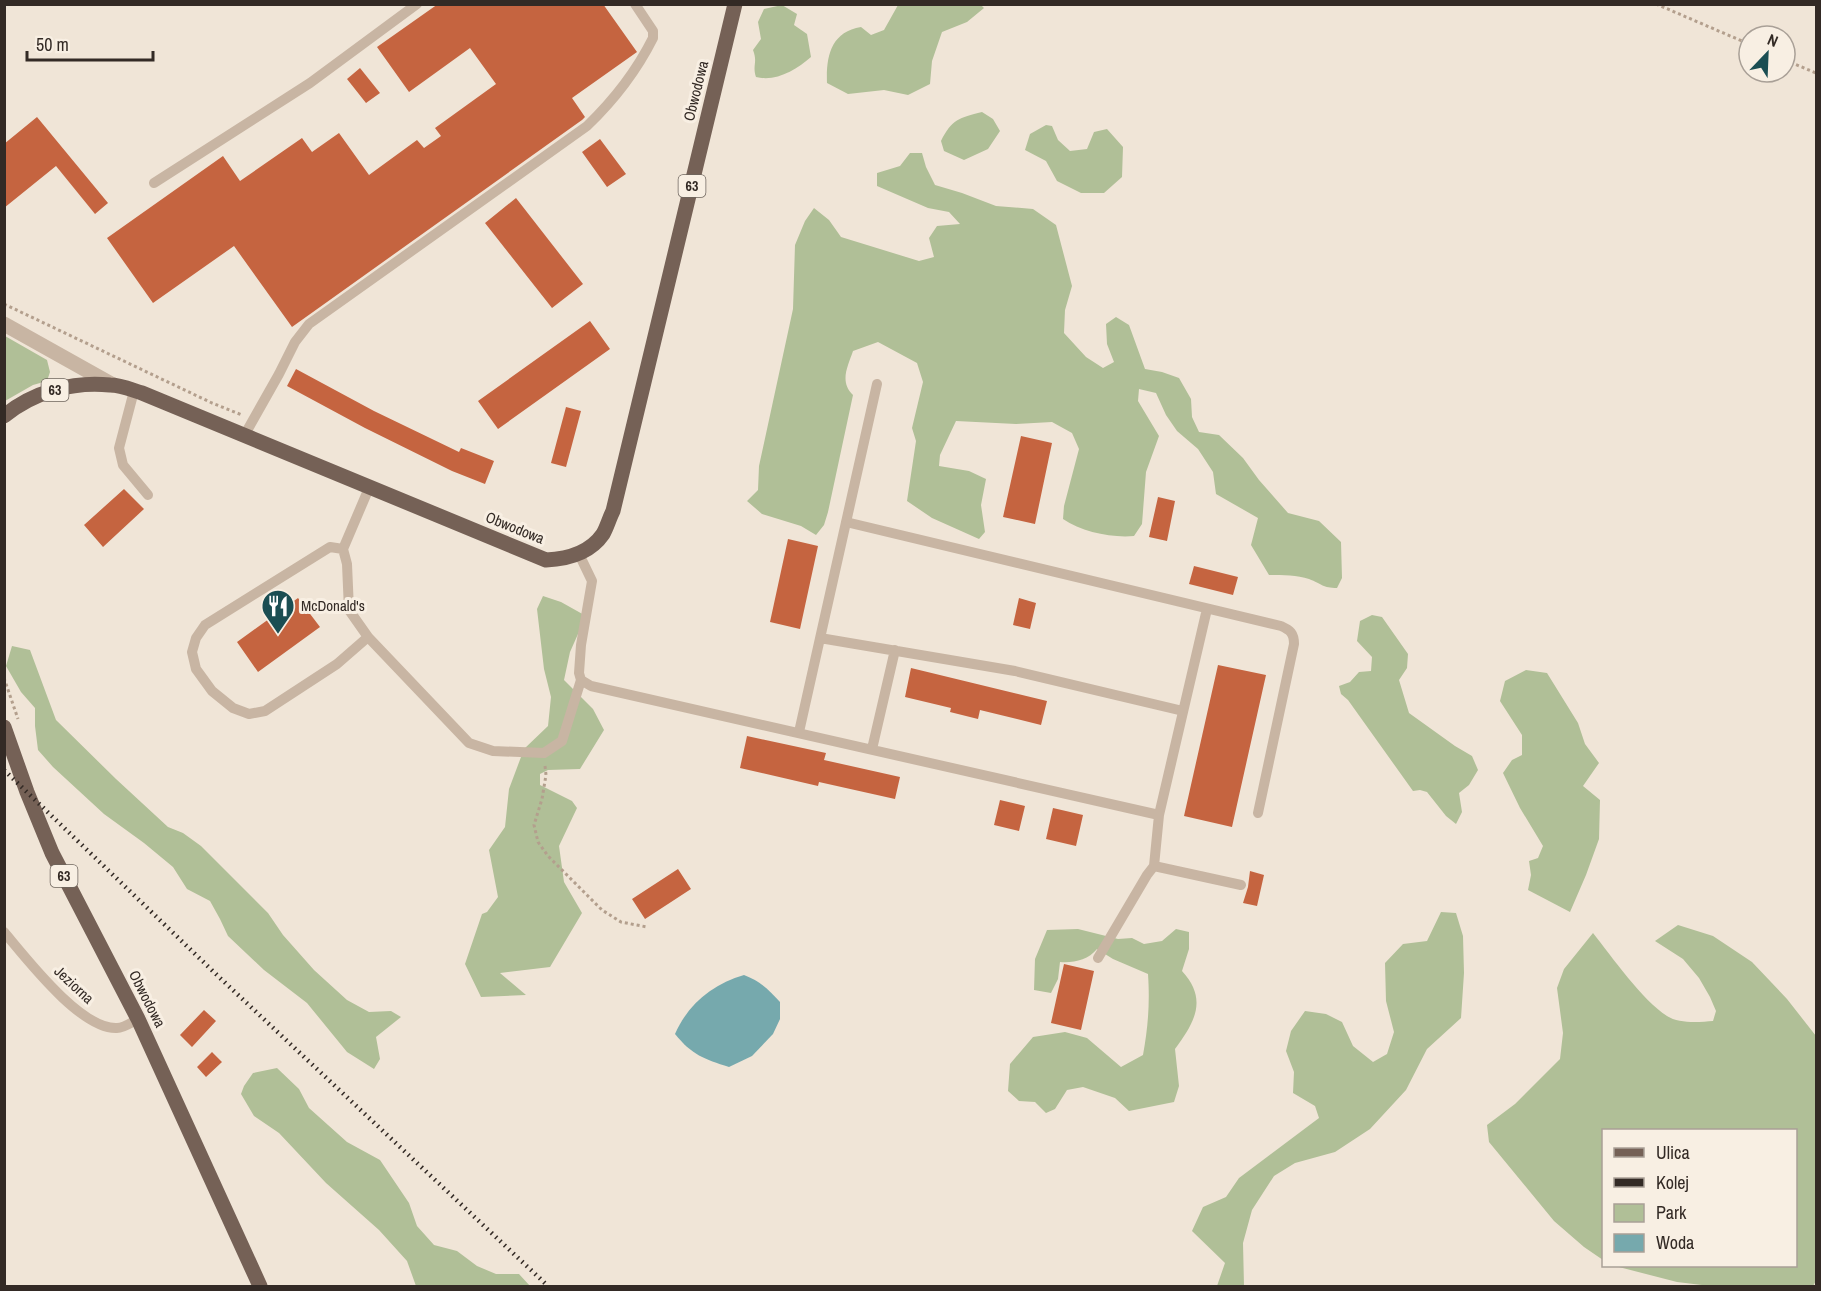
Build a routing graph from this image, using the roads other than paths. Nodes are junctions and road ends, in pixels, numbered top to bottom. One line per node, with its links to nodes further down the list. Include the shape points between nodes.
1 (417, 4): 4 (lane, via 310,83)
2 (635, 4): 10 (lane, via 654,31 653,38 630,78 602,111 309,324 295,342)
3 (735, 4): 15 (main road, Obwodowa / 63, via 613,511 603,534)
4 (154, 183)
5 (4, 324): 7 (street)
6 (877, 384): 13 (lane)
7 (113, 385): 8 (main road, Obwodowa / 63); 9 (main road, Obwodowa / 63, via 62,388 36,397)
8 (134, 391): 10 (main road, Obwodowa / 63); 12 (lane, via 119,448 123,465)
9 (4, 416)
10 (244, 436): 11 (main road, Obwodowa / 63)
11 (369, 488): 14 (lane); 15 (main road, Obwodowa / 63, via 546,560)
12 (148, 495)
13 (846, 522): 16 (lane); 18 (lane)
14 (343, 549): 17 (lane, via 348,564 349,610); 17 (lane, via 330,547 205,625 192,652 196,669 212,691 233,708 249,714 265,711 337,664)
15 (579, 554): 20 (lane, via 592,580 581,645)
16 (1208, 609): 21 (lane); 25 (lane, via 1281,626 1294,636)
17 (368, 637): 20 (lane, via 469,743 493,751 544,753 562,741)
18 (820, 638): 19 (lane); 23 (lane)
19 (895, 650): 21 (lane, via 1015,671); 24 (lane)
20 (580, 680): 23 (lane, via 603,689)
21 (1183, 711): 26 (lane)
22 (4, 727): 31 (main road, Obwodowa / 63, via 52,853)
23 (799, 732): 24 (lane)
24 (872, 749): 26 (lane)
25 (1258, 813)
26 (1159, 815): 27 (lane)
27 (1154, 866): 28 (lane); 30 (lane)
28 (1241, 885)
29 (4, 932): 31 (lane, Jeziorna, via 72,1006 95,1023 119,1028)
30 (1098, 958)
31 (138, 1019): 32 (main road, Obwodowa / 63)
32 (260, 1287)

